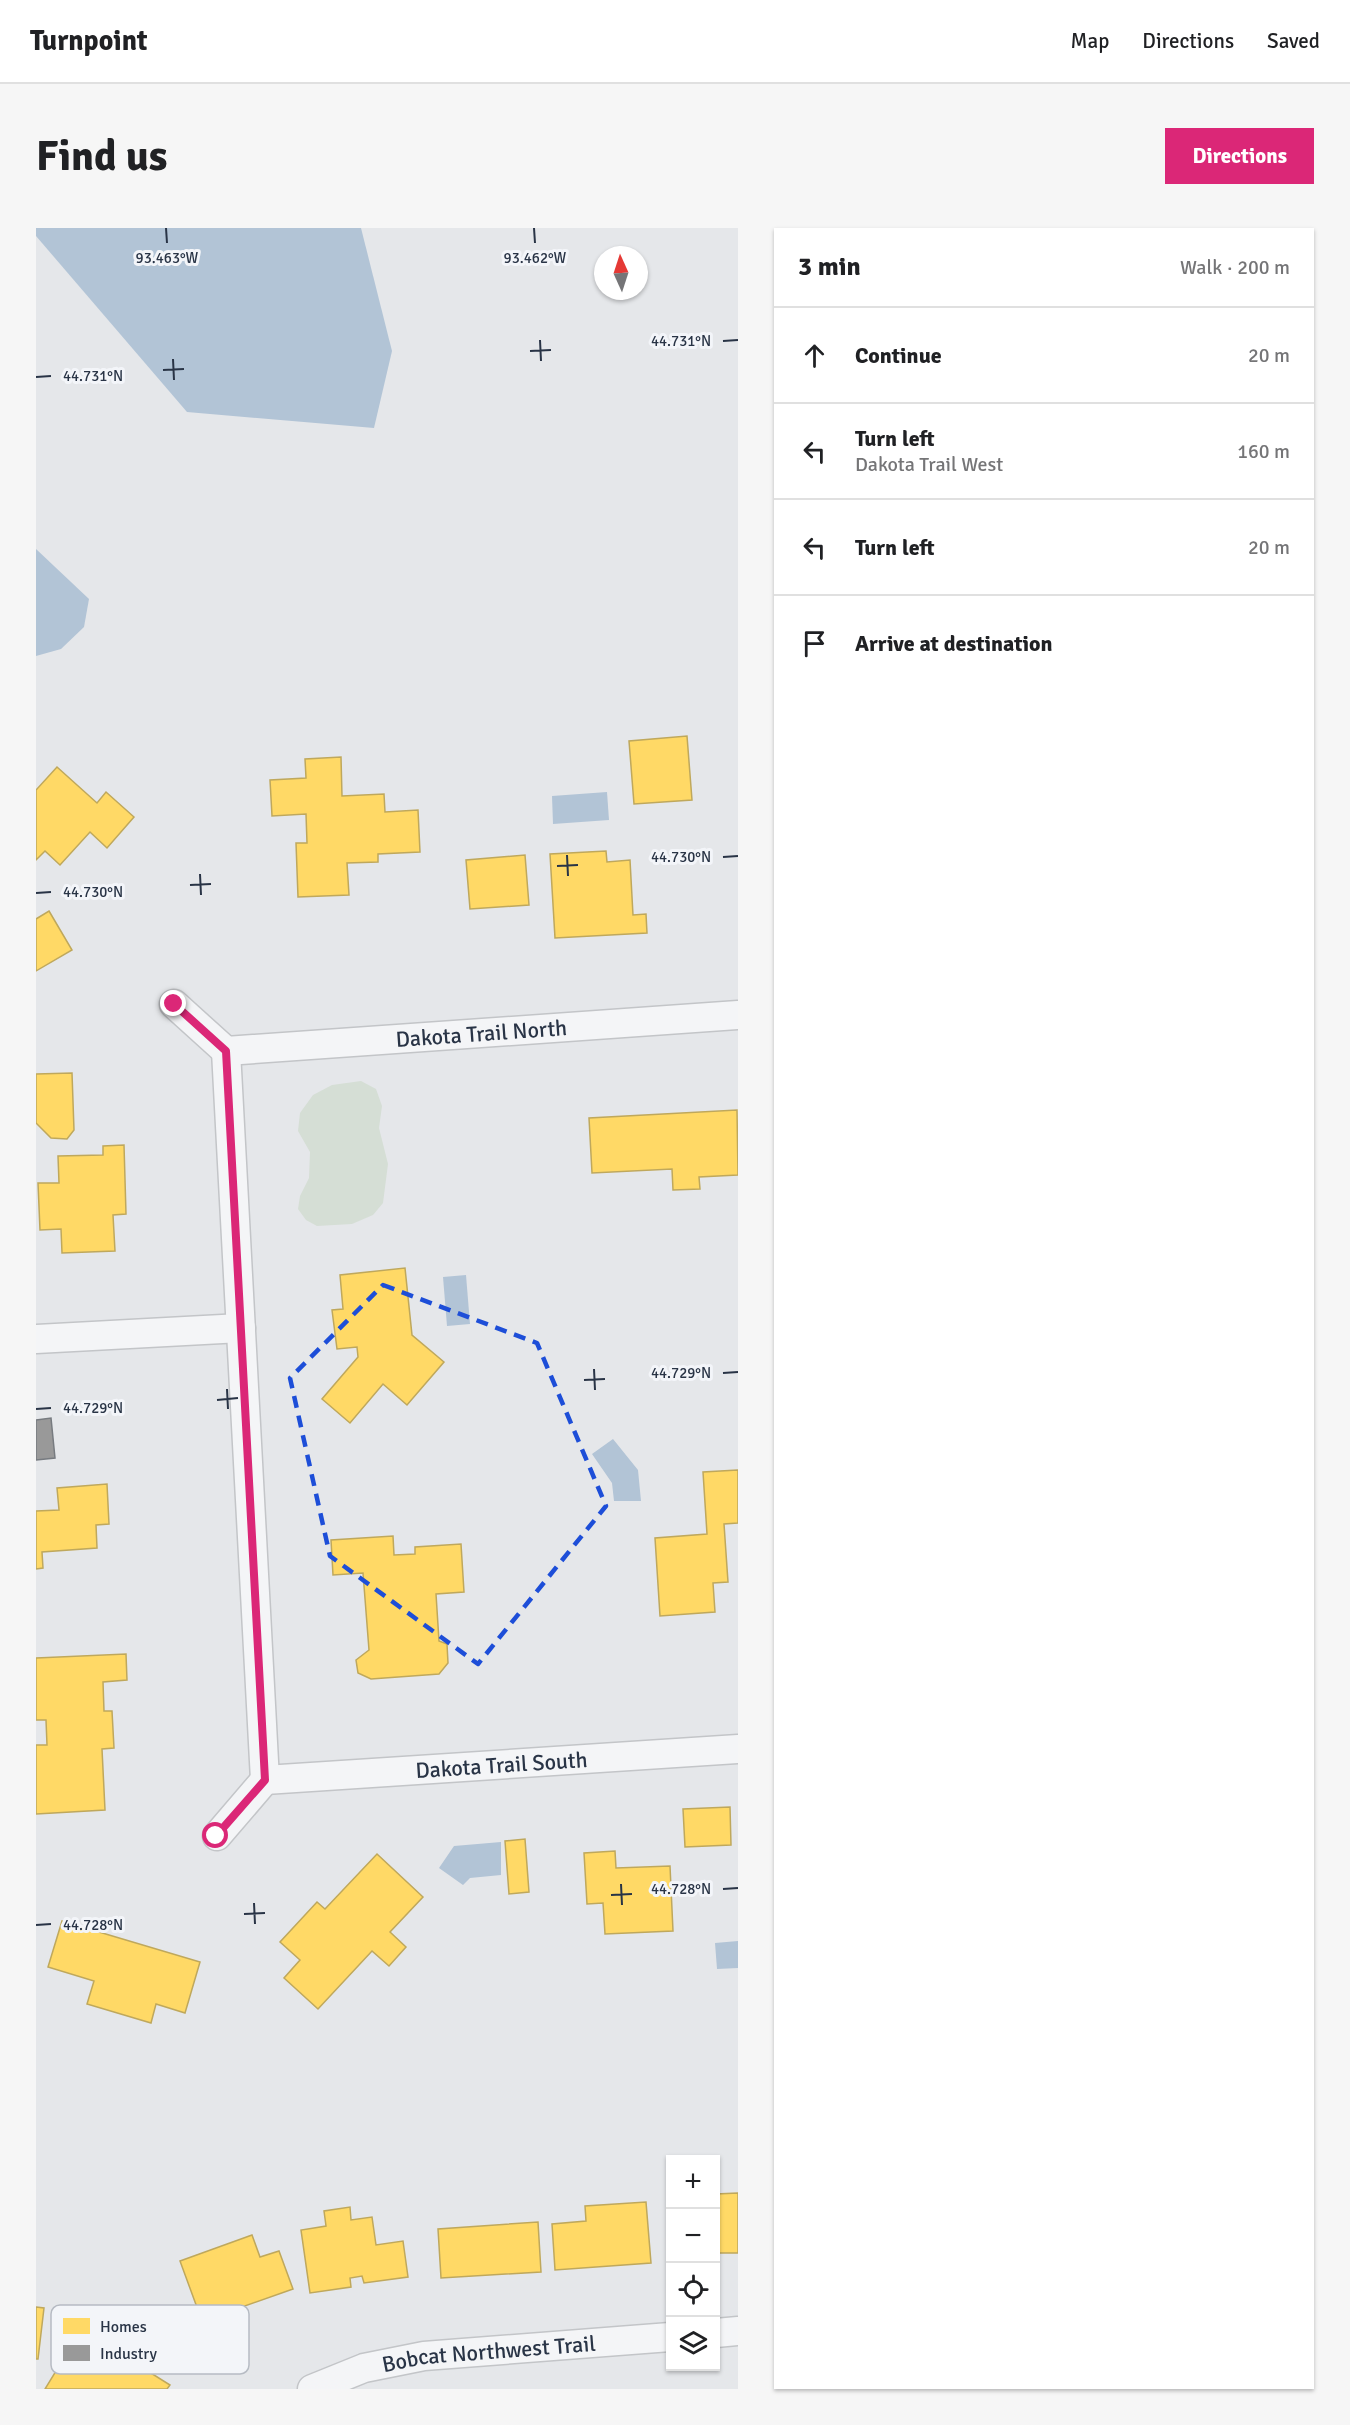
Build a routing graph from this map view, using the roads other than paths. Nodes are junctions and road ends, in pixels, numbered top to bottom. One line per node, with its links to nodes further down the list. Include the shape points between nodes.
1 (174, 1004): 3 (street)
2 (738, 1015): 3 (street, Dakota Trail North)
3 (226, 1051): 4 (street)
4 (241, 1328): 5 (street); 7 (street)
5 (36, 1339)
6 (738, 1749): 7 (street, Dakota Trail South)
7 (265, 1780): 8 (street)
8 (216, 1836)
9 (738, 2331): 10 (street)
10 (720, 2333)
11 (666, 2337): 12 (street, Bobcat Northwest Trail, via 424,2356 364,2368)
12 (312, 2389)

